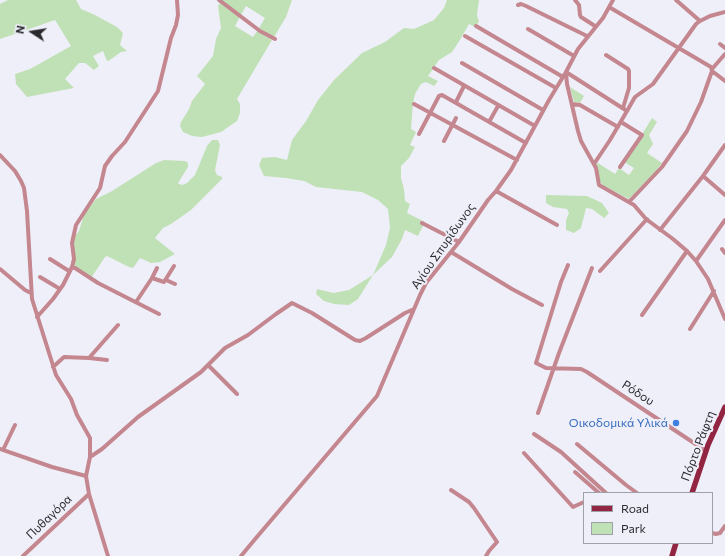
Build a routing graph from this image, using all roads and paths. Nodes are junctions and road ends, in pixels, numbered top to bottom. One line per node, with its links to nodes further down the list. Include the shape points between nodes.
1 (177, 0): 74 (street, via 177,20 160,86 125,142 105,166 100,188 76,225 72,243 74,258)
2 (219, 0): 16 (street)
3 (570, 0): 6 (street)
4 (613, 0): 8 (street, Αγίου Σπυρίδωνος)
5 (676, 0): 10 (street)
6 (575, 1): 12 (street, via 579,5 581,17)
7 (518, 5): 15 (street, via 526,6)
8 (609, 7): 12 (street, Αγίου Σπυρίδωνος); 18 (street)
9 (725, 12): 10 (street)
10 (700, 20): 18 (street)
11 (476, 26): 26 (street)
12 (595, 26): 15 (street, Αγίου Σπυρίδωνος)
13 (528, 29): 22 (street)
14 (465, 36): 30 (street)
15 (587, 36): 22 (street, Αγίου Σπυρίδωνος)
16 (275, 39)
17 (720, 44): 19 (street)
18 (678, 48): 25 (street); 35 (street, via 653,84 635,97)
19 (725, 48)
20 (725, 54): 25 (street)
21 (606, 55): 35 (street, via 628,69)
22 (574, 56): 26 (street, Αγίου Σπυρίδωνος)
23 (462, 63): 36 (street)
24 (434, 68): 29 (street)
25 (712, 70): 27 (street); 55 (street, via 687,131 662,167)
26 (564, 76): 28 (street); 28 (street); 30 (street, Αγίου Σπυρίδωνος); 35 (street)
27 (725, 81)
28 (567, 84): 33 (street)
29 (464, 86): 31 (street); 34 (street)
30 (556, 88): 36 (street, Αγίου Σπυρίδωνος)
31 (456, 102): 37 (street, via 440,95); 39 (street)
32 (414, 104): 37 (street)
33 (572, 104): 43 (street, via 580,105); 50 (street, via 581,141)
34 (498, 106): 39 (street); 42 (street)
35 (625, 109): 40 (street)
36 (543, 110): 42 (street, Αγίου Σπυρίδωνος)
37 (430, 112): 41 (street); 44 (street)
38 (456, 118): 41 (street)
39 (489, 122): 46 (street)
40 (621, 122): 43 (street); 51 (street, via 642,135)
41 (453, 124): 45 (street); 49 (street)
42 (535, 126): 46 (street, Αγίου Σπυρίδωνος)
43 (618, 127): 50 (street)
44 (419, 134)
45 (444, 141)
46 (526, 143): 49 (street, Αγίου Σπυρίδωνος)
47 (725, 145): 52 (street)
48 (0, 156): 82 (street, via 15,171 24,188)
49 (517, 160): 53 (street, Αγίου Σπυρίδωνος)
50 (594, 164): 55 (street, via 599,185)
51 (620, 167)
52 (703, 176): 54 (street); 61 (street)
53 (496, 191): 59 (street); 62 (street, Αγίου Σπυρίδωνος)
54 (725, 195)
55 (629, 202): 56 (street)
56 (647, 219): 61 (street); 75 (street)
57 (725, 220): 60 (street)
58 (422, 223): 62 (street)
59 (557, 225)
60 (723, 227): 68 (street)
61 (660, 230): 64 (street)
62 (459, 242): 65 (street, Αγίου Σπυρίδωνος)
63 (722, 249): 66 (street)
64 (687, 251): 68 (street); 87 (street)
65 (451, 252): 84 (street); 85 (street, Αγίου Σπυρίδωνος, via 426,283)
66 (725, 253)
67 (50, 259): 74 (street)
68 (696, 261): 81 (street)
69 (568, 265): 96 (street, via 536,363)
70 (174, 266): 78 (street)
71 (157, 268): 77 (street)
72 (592, 268): 96 (street)
73 (0, 269): 82 (street)
74 (70, 269): 80 (street); 83 (street, via 74,268)
75 (600, 271)
76 (40, 277): 80 (street)
77 (152, 278): 78 (street, via 162,282); 83 (street)
78 (166, 280): 79 (street)
79 (175, 284)
80 (60, 289): 88 (street)
81 (714, 291): 89 (street); 91 (street)
82 (31, 293): 88 (street)
83 (136, 302): 86 (street)
84 (542, 305)
85 (414, 308): 94 (street, via 366,338 355,340 292,303 248,336 225,348); 123 (street, Αγίου Σπυρίδωνος, via 377,396)
86 (159, 314)
87 (642, 315)
88 (37, 317): 95 (street)
89 (725, 318)
90 (118, 325): 92 (street)
91 (690, 329)
92 (89, 358): 93 (street); 95 (street, via 64,357)
93 (107, 360)
94 (208, 365): 97 (street); 106 (street)
95 (53, 367): 106 (street, via 90,438)
96 (553, 368): 99 (street); 104 (street, Ρόδου, via 580,369 587,372)
97 (237, 394)
98 (725, 408): 104 (main road, Πόρτο Ράφτη)
99 (538, 413)
100 (15, 425): 103 (street)
101 (534, 434): 112 (street, via 561,452)
102 (577, 444): 110 (street)
103 (2, 449): 108 (street)
104 (706, 451): 115 (main road, Πόρτο Ράφτη)
105 (524, 453): 117 (street, via 573,507)
106 (90, 456): 108 (street)
107 (575, 472): 111 (street)
108 (86, 476): 116 (street)
109 (451, 490): 124 (street, via 469,502 497,542)
110 (633, 490): 113 (street); 114 (street)
111 (598, 492)
112 (605, 492)
113 (627, 492)
114 (636, 492)
115 (692, 492)
116 (89, 494): 121 (street, Πυθαγόρα); 122 (street)
117 (583, 502)
118 (725, 526): 119 (street, via 720,534)
119 (713, 533)
120 (676, 544): 125 (main road)
121 (23, 556)
122 (108, 556)
123 (241, 556)
124 (486, 556)
125 (672, 556)

